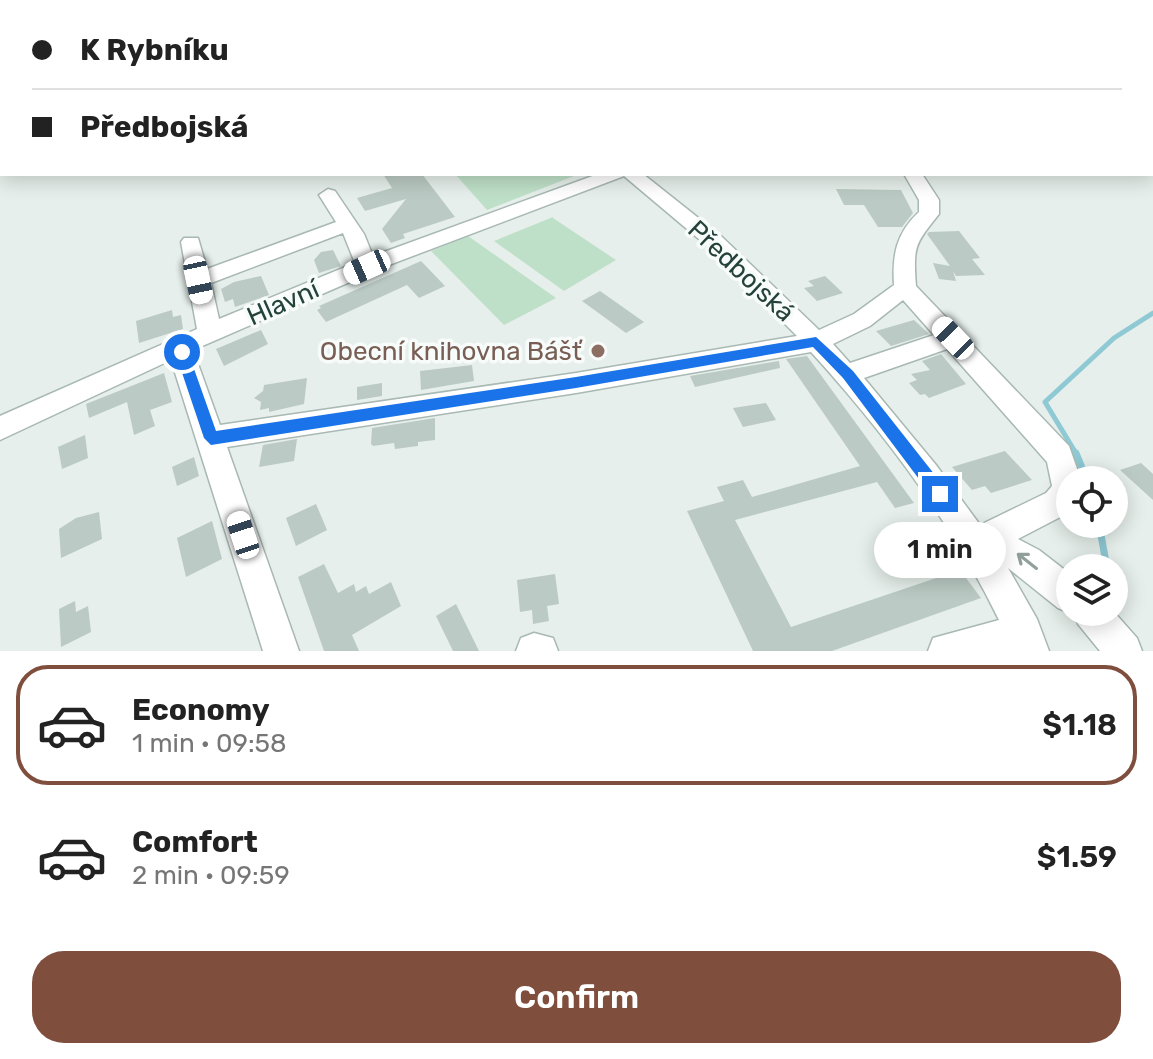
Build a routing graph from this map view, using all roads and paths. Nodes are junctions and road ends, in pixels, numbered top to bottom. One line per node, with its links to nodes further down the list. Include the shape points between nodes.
1 (610, 176): 7 (street, Hlavní)
2 (634, 176): 12 (street, Předbojská)
3 (914, 176): 9 (street, via 929,200 929,214 910,228 903,258)
4 (328, 195): 5 (street)
5 (348, 224): 7 (street); 8 (street)
6 (191, 242): 8 (street)
7 (367, 267): 10 (street, Hlavní)
8 (198, 280): 10 (street)
9 (905, 288): 11 (street); 12 (street, via 862,320)
10 (210, 335): 13 (street, Hlavní)
11 (953, 338): 14 (street); 17 (street, via 1059,455 1066,472 1067,490 1057,503)
12 (816, 342): 14 (street, Předbojská); 16 (street)
13 (180, 348): 15 (street, Hlavní); 16 (street)
14 (848, 374): 17 (street, Předbojská)
15 (0, 429)
16 (211, 438): 20 (street)
17 (976, 543): 18 (street, one-way to 17, via 1010,549); 19 (street, Předbojská)
18 (1056, 585)
19 (1028, 641): 23 (street)
20 (281, 651)
21 (534, 651): 22 (street)
22 (540, 651)
23 (946, 651)

